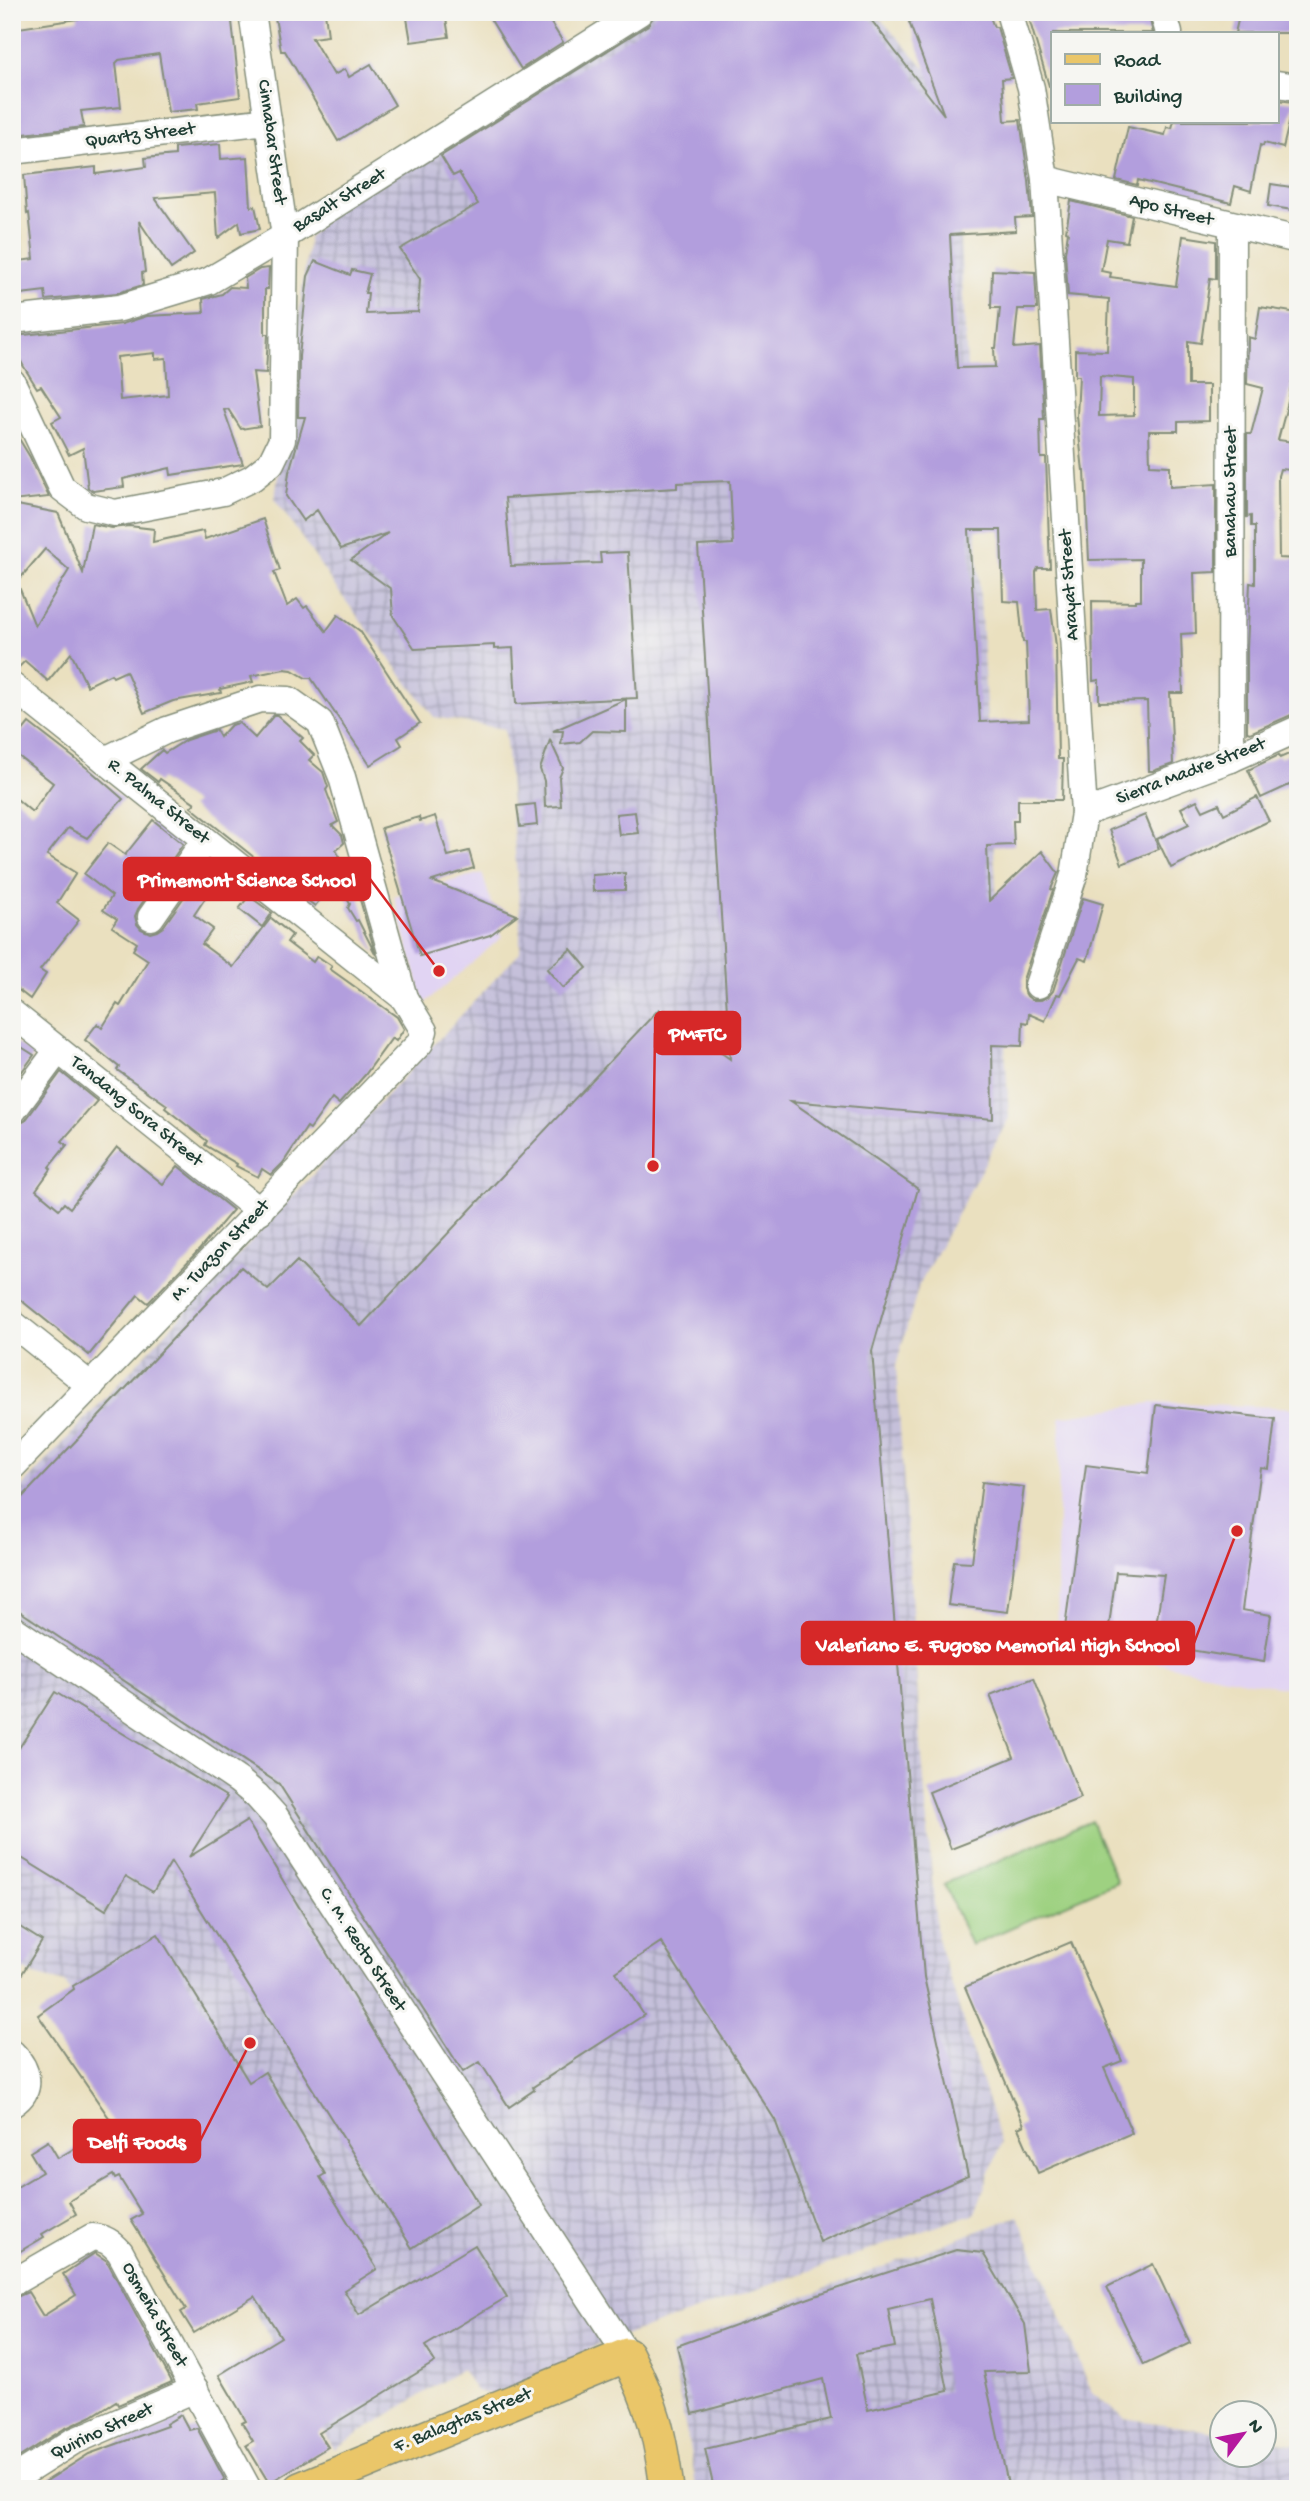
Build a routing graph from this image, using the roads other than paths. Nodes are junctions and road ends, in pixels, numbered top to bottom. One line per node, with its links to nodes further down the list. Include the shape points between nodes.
1 (252, 12): 8 (street, Cinnabar Street)
2 (640, 12): 12 (street, Basalt Street)
3 (1009, 12): 10 (street, Arayat Street, via 1031,88)
4 (1163, 12): 5 (street)
5 (1169, 32)
6 (1278, 83): 7 (street)
7 (1298, 87)
8 (268, 121): 9 (street, Quartz Street); 12 (street, Cinnabar Street)
9 (12, 151)
10 (1045, 179): 11 (street, Apo Street); 20 (street, Arayat Street)
11 (1232, 226): 13 (street, Apo Street); 18 (street, Banahaw Street)
12 (285, 236): 14 (street, Basalt Street, via 209,281 120,308); 15 (street, Cinnabar Street, via 282,440 271,463 252,478 223,492 116,513 86,506 62,488)
13 (1298, 240)
14 (12, 320)
15 (12, 382)
16 (12, 686): 19 (street, R. Palma Street)
17 (1298, 729): 18 (street, Sierra Madre Street)
18 (1231, 759): 20 (street, Sierra Madre Street)
19 (106, 760): 21 (street, R. Palma Street); 24 (street, via 167,730 260,699 289,700 320,722 342,776)
20 (1084, 813): 23 (street, Arayat Street, via 1074,875)
21 (205, 840): 22 (street); 24 (street, R. Palma Street)
22 (151, 917)
23 (1038, 985)
24 (404, 998): 26 (street, R. Palma Street)
25 (12, 1013): 27 (street, Tandang Sora Street)
26 (424, 1031): 29 (street, M. Tuazon Street, via 420,1043)
27 (58, 1050): 28 (street); 29 (street, Tandang Sora Street)
28 (12, 1112)
29 (260, 1211): 31 (street, M. Tuazon Street)
30 (12, 1323): 31 (street)
31 (90, 1386): 32 (street, M. Tuazon Street)
32 (12, 1467)
33 (12, 1628): 37 (street, C. M. Recto Street, via 239,1781 275,1816)
34 (12, 2053): 35 (street, via 27,2076 26,2088)
35 (12, 2104)
36 (12, 2283): 38 (street, Osmeña Street, via 79,2243 102,2237 120,2252)
37 (627, 2355): 41 (main road, F. Balagtas Street); 42 (main road, via 654,2414)
38 (195, 2389): 39 (street, Quirino Street, via 72,2441); 40 (street, Osmeña Street)
39 (12, 2480)
40 (248, 2489)
41 (300, 2489)
42 (667, 2489)

